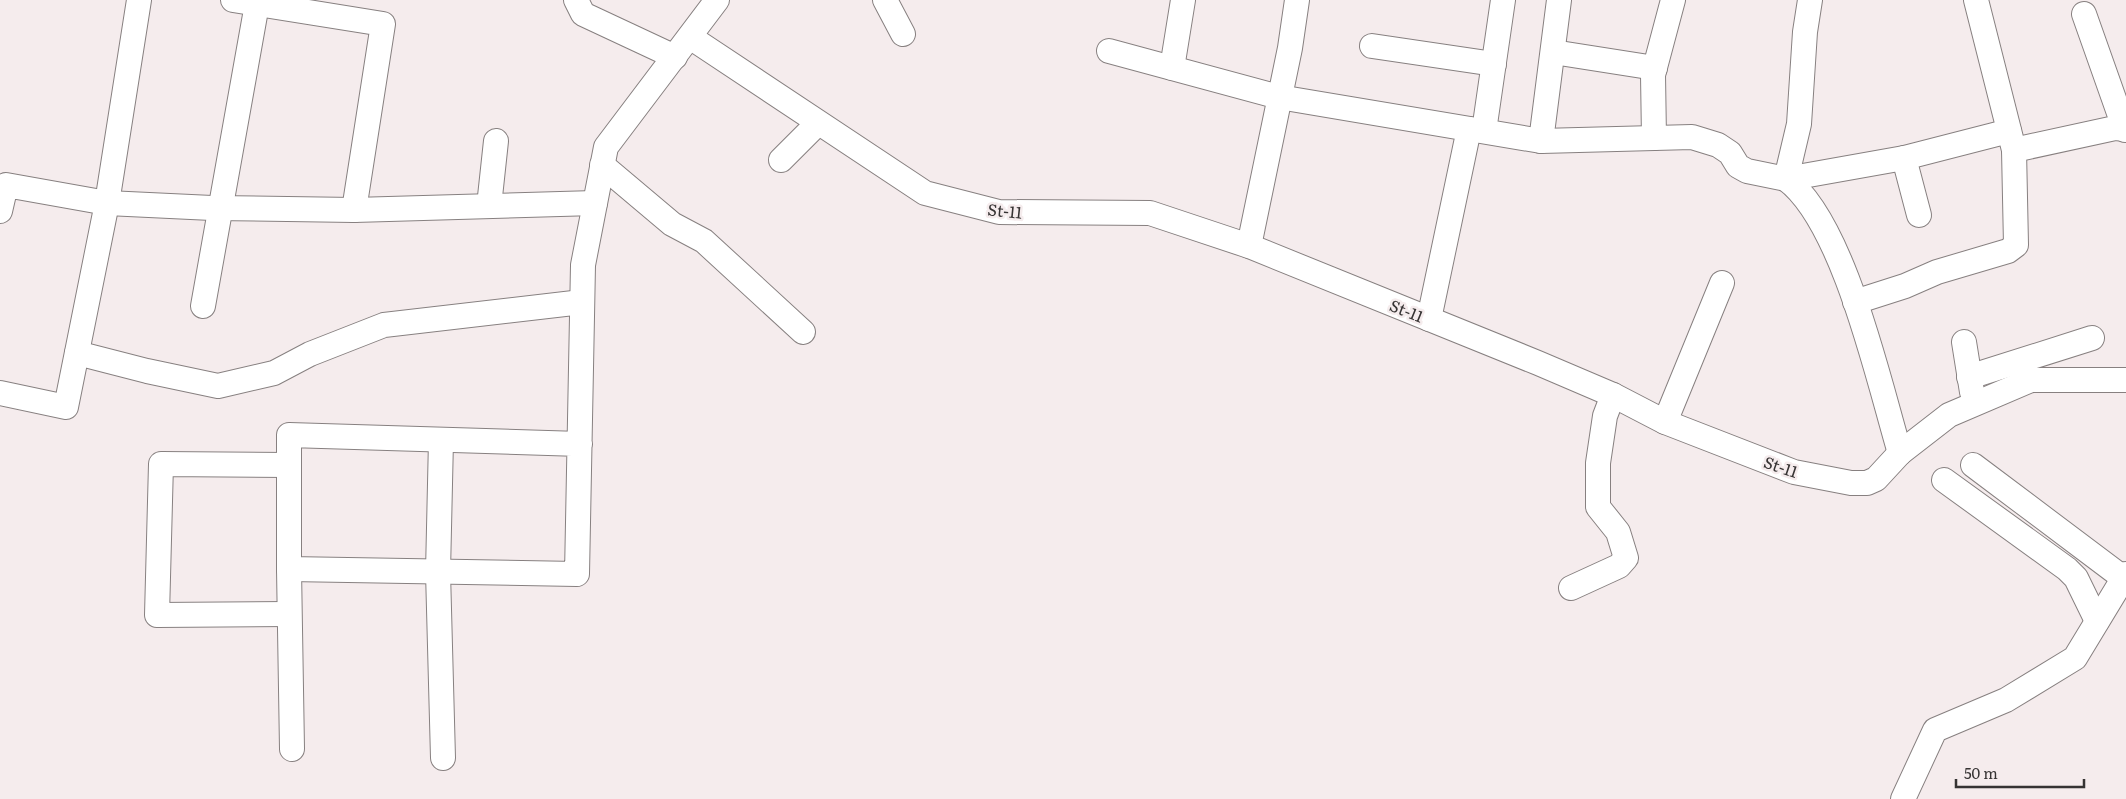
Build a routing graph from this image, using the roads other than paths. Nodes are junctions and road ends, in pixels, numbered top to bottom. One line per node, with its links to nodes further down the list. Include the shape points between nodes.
1 (140, 0): 36 (street)
2 (233, 0): 13 (street)
3 (576, 0): 20 (street, via 583,14)
4 (717, 0): 16 (street)
5 (885, 0): 15 (street)
6 (1183, 0): 22 (street)
7 (1297, 0): 24 (street)
8 (1503, 0): 21 (street)
9 (1559, 0): 19 (street)
10 (1673, 0): 23 (street)
11 (1810, 0): 35 (street, via 1799,124)
12 (1976, 0): 30 (street)
13 (257, 4): 39 (street); 40 (street, via 383,24)
14 (2084, 14): 27 (street)
15 (903, 34)
16 (690, 37): 20 (street); 25 (street, St-11)
17 (1372, 46): 21 (street)
18 (1109, 51): 22 (street)
19 (1553, 52): 23 (street); 29 (street)
20 (675, 57): 34 (street, via 606,147)
21 (1494, 64): 26 (street)
22 (1172, 68): 24 (street)
23 (1655, 68): 28 (street)
24 (1279, 97): 26 (street); 43 (street)
25 (818, 123): 33 (street); 43 (street, St-11, via 925,193 999,212 1150,213)
26 (1476, 130): 29 (street); 48 (street)
27 (2126, 130): 30 (street, via 2115,128)
28 (1654, 138): 29 (street); 35 (street, via 1692,137 1710,142 1730,153 1738,166 1747,171)
29 (1541, 140)
30 (2011, 140): 32 (street); 46 (street, via 2016,245 2008,251 1937,272)
31 (496, 142): 38 (street)
32 (1904, 158): 35 (street); 42 (street)
33 (781, 160)
34 (602, 166): 37 (street); 49 (street, via 672,224 704,240)
35 (1786, 179): 46 (street, via 1798,188 1830,237)
36 (107, 203): 39 (street); 41 (street, via 6,185); 52 (street)
37 (595, 203): 38 (street); 45 (street, via 583,265)
38 (489, 206): 40 (street)
39 (221, 208): 40 (street); 47 (street)
40 (354, 210)
41 (0, 211)
42 (1920, 215)
43 (1248, 246): 48 (street, St-11)
44 (1722, 283): 58 (street)
45 (582, 302): 52 (street, via 384,326 310,354 274,373 218,386 147,372); 60 (street)
46 (1855, 302): 61 (street)
47 (203, 306)
48 (1429, 319): 56 (street, St-11)
49 (803, 332)
50 (2092, 338): 53 (street)
51 (1964, 342): 53 (street)
52 (77, 353): 55 (street, via 66,407)
53 (1969, 377): 57 (street)
54 (2126, 380): 57 (street, St-11, via 2031,380)
55 (0, 393)
56 (1613, 395): 58 (street, St-11); 68 (street, via 1605,416 1598,463 1598,507 1618,532 1626,558 1619,566)
57 (1974, 405): 61 (street, St-11, via 1949,416)
58 (1665, 422): 61 (street, St-11, via 1794,472 1851,483 1867,483 1876,479)
59 (441, 440): 60 (street); 63 (street, via 289,435); 66 (street)
60 (580, 444): 66 (street, via 577,574)
61 (1900, 453)
62 (1974, 464): 67 (street)
63 (289, 465): 65 (street); 69 (street, via 161,464 157,615)
64 (1944, 480): 70 (street, via 2068,569 2076,578)
65 (289, 569): 66 (street); 69 (street)
66 (438, 572): 72 (street)
67 (2124, 576): 70 (street)
68 (1571, 588)
69 (290, 614): 71 (street)
70 (2097, 621): 73 (street, via 2075,658 2006,700 1935,730)
71 (292, 749)
72 (443, 758)
73 (1903, 799)

